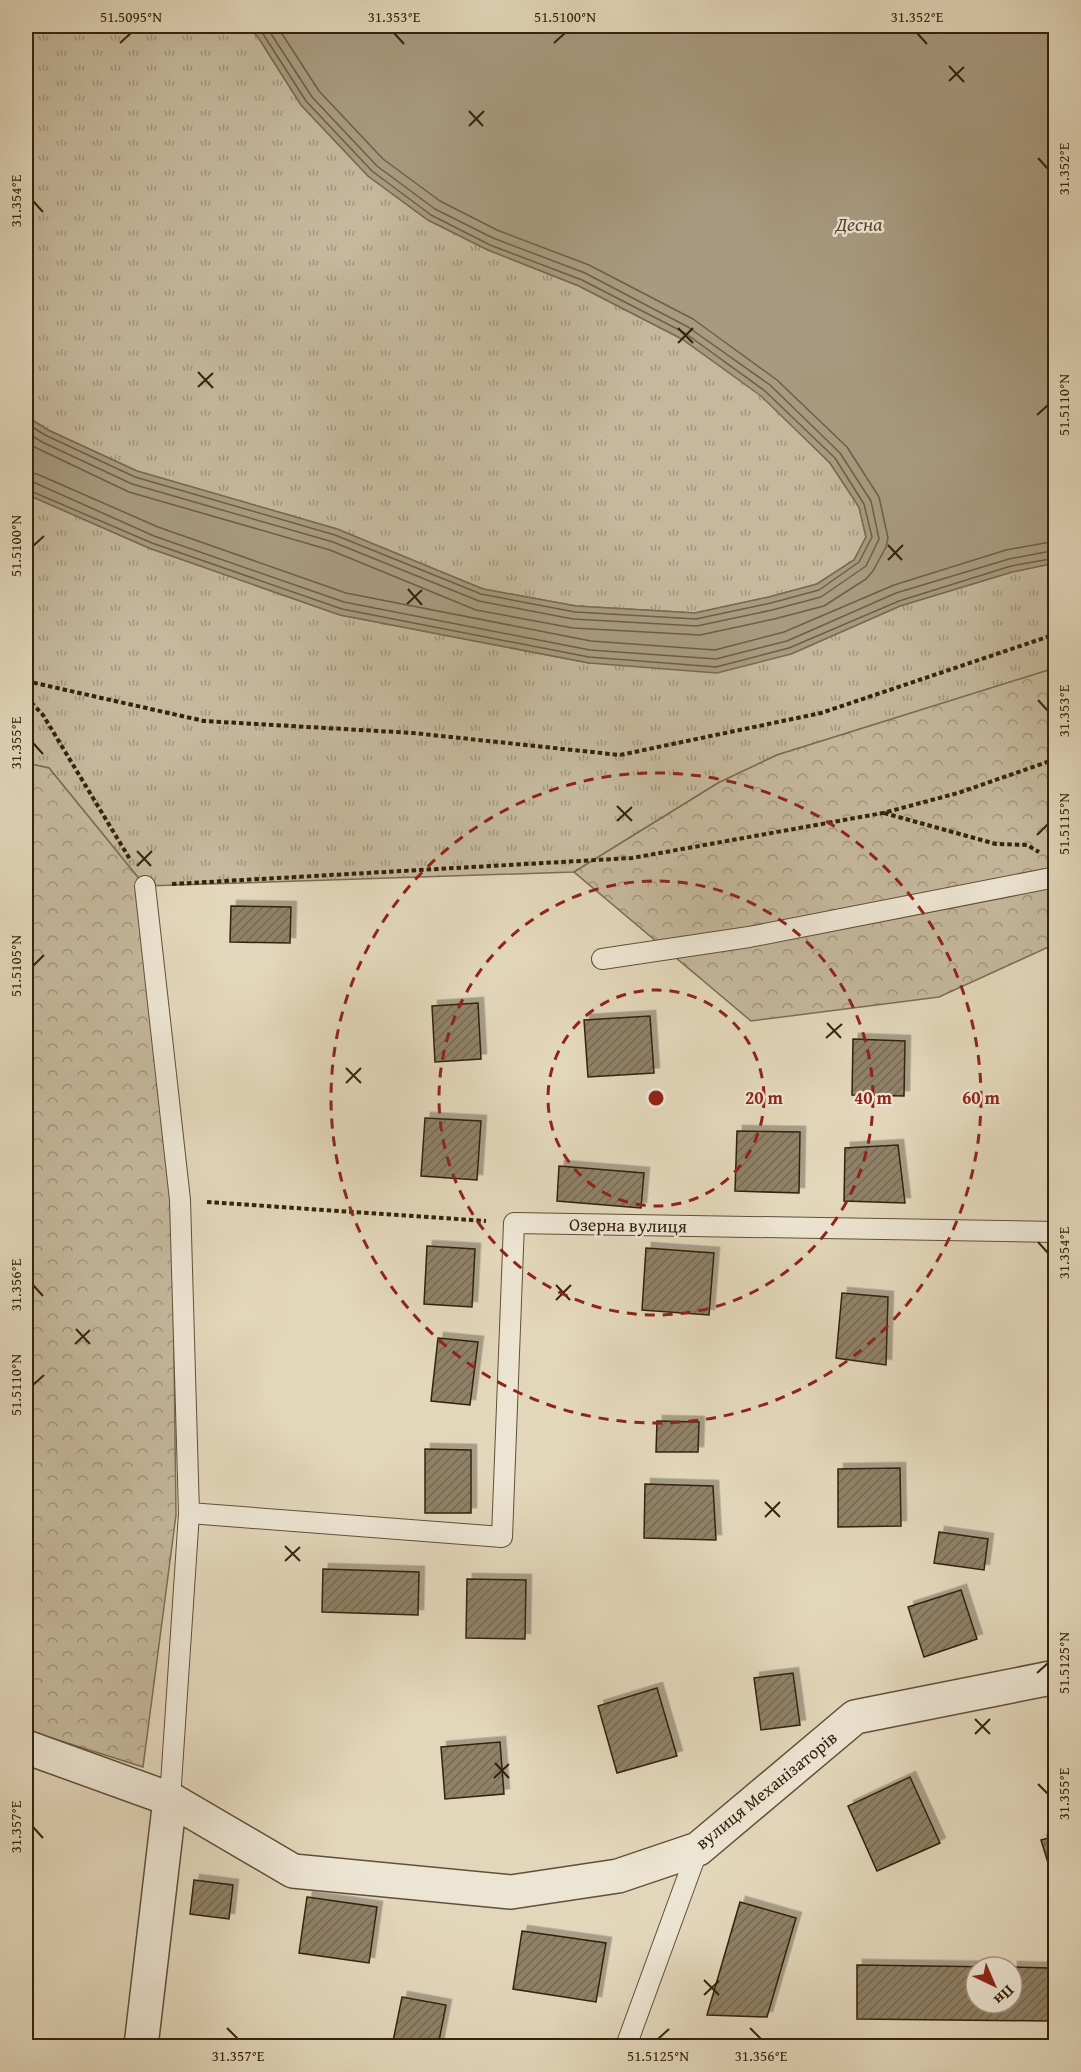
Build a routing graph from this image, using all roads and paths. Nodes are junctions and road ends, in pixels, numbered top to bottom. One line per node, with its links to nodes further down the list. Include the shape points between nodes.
1 (1056, 634): 2 (path, via 821,712 620,755 413,733 204,721)
2 (26, 681)
3 (26, 697): 8 (path, via 43,715)
4 (1056, 759): 5 (path, via 958,793)
5 (883, 813): 6 (path, via 996,844 1028,845); 8 (path, via 632,858)
6 (1046, 855)
7 (1056, 877): 9 (lane, via 749,937)
8 (145, 886): 10 (lane)
9 (602, 959)
10 (180, 1200): 11 (path); 13 (lane)
11 (514, 1223): 12 (lane, Озерна вулиця); 13 (lane, via 502,1537)
12 (1056, 1232)
13 (189, 1513): 16 (lane)
14 (1056, 1677): 17 (street, вулиця Механізаторів, via 855,1717)
15 (26, 1747): 16 (street, вулиця Механізаторів)
16 (170, 1799): 17 (street, вулиця Механізаторів, via 293,1871 488,1890 511,1892 618,1876); 18 (street)
17 (698, 1849): 19 (lane)
18 (141, 2046)
19 (626, 2046)

